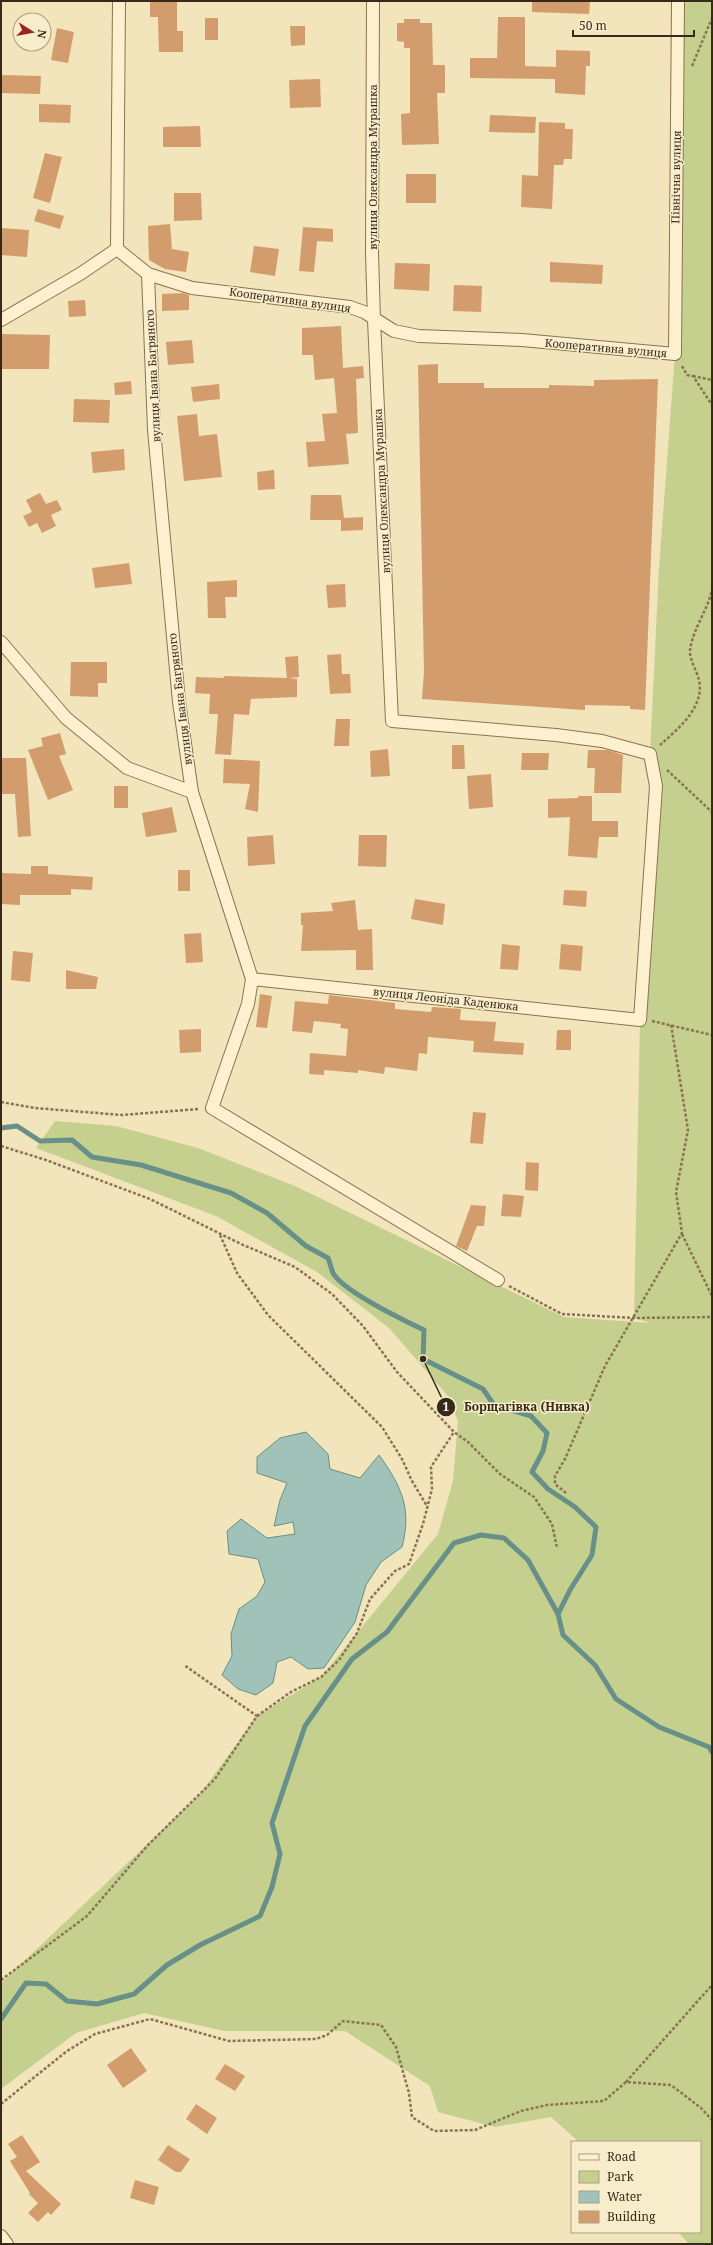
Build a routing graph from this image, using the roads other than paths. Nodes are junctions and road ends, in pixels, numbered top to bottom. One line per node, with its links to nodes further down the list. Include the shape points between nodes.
1 (119, 1): 4 (street)
2 (373, 1): 7 (street, вулиця Олександра Мурашка)
3 (678, 1): 8 (street, Північна вулиця)
4 (117, 249): 5 (street, Кооперативна вулиця); 6 (street, via 80,274)
5 (148, 274): 7 (street, Кооперативна вулиця, via 192,288 350,307 364,312); 10 (street, вулиця Івана Багряного, via 154,430 179,702)
6 (1, 320)
7 (374, 320): 8 (street, Кооперативна вулиця, via 394,331 419,336 522,340); 12 (street, вулиця Олександра Мурашка, via 392,721 556,734 602,741 650,754 656,786)
8 (675, 354)
9 (1, 642): 10 (street, via 66,718 127,768)
10 (192, 792): 11 (street, вулиця Івана Багряного)
11 (252, 979): 12 (street, вулиця Леоніда Каденюка); 13 (street, вулиця Івана Багряного, via 248,1004 212,1108)
12 (640, 1020)
13 (498, 1280)
14 (1, 2236): 15 (street)
15 (7, 2244)

